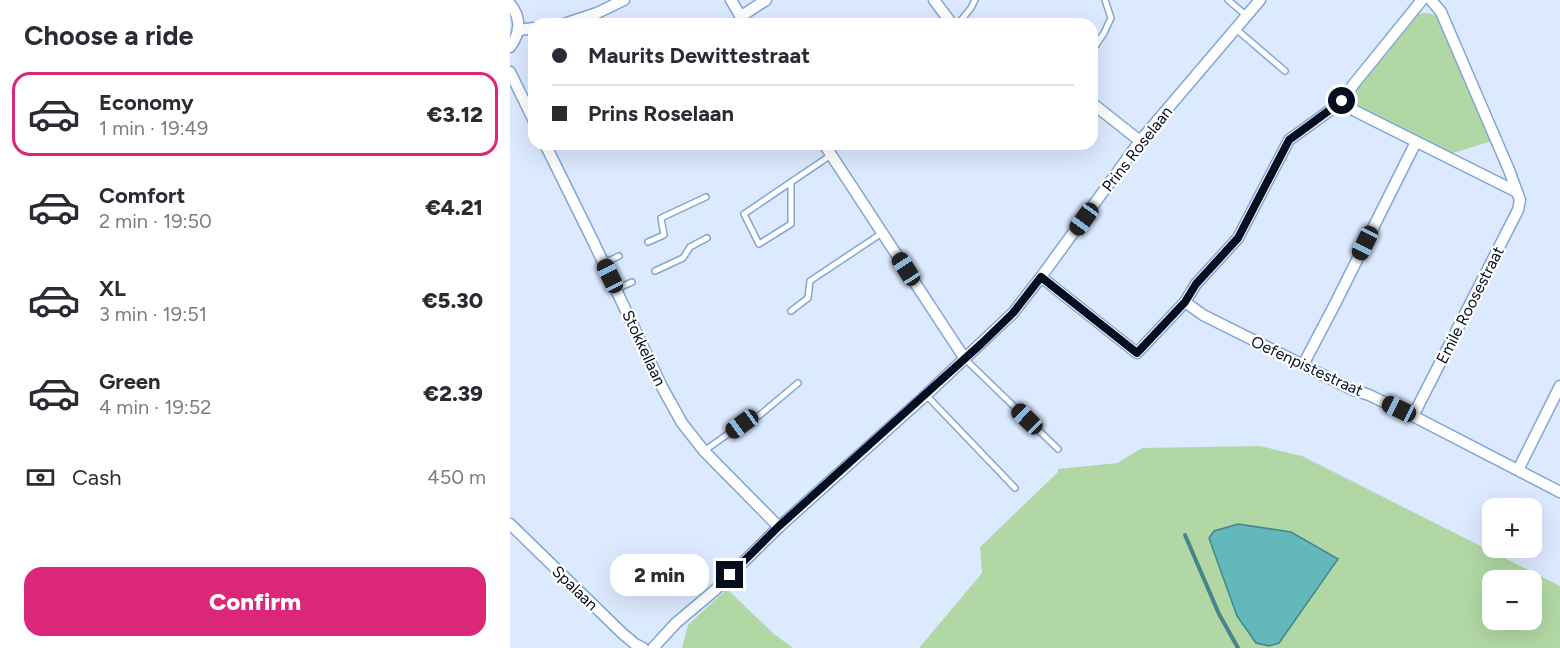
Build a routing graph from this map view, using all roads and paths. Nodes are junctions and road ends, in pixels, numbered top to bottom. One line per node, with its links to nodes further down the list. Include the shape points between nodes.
1 (624, 0): 13 (street)
2 (731, 0): 14 (street)
3 (766, 0): 15 (street)
4 (934, 0): 16 (street)
5 (975, 0): 17 (lane)
6 (1105, 0): 21 (lane, via 1111,18)
7 (1228, 0): 12 (lane)
8 (1260, 0): 12 (street, Prins Roselaan)
9 (1422, 0): 25 (street)
10 (1431, 0): 34 (street, via 1441,12)
11 (510, 4): 20 (street)
12 (1247, 16): 19 (street, Prins Roselaan)
13 (584, 18)
14 (742, 18)
15 (745, 18)
16 (948, 18)
17 (963, 18)
18 (528, 29): 20 (street)
19 (1236, 29): 23 (lane); 28 (street, Prins Roselaan)
20 (519, 30): 22 (street)
21 (1098, 42)
22 (510, 47)
23 (1285, 71)
24 (510, 72): 27 (street)
25 (1342, 101): 29 (street); 45 (street, via 1289,140 1238,238 1196,284)
26 (1098, 108): 28 (street)
27 (528, 109)
28 (1140, 141): 42 (street, Prins Roselaan)
29 (1416, 142): 34 (street); 48 (street)
30 (548, 150): 40 (street, Stokkellaan)
31 (828, 150): 32 (street)
32 (831, 155): 33 (lane); 36 (street)
33 (791, 182): 33 (lane, via 791,224 759,244 744,214)
34 (1517, 192): 52 (street, Emile Roosestraat, via 1518,210)
35 (706, 197): 38 (lane, via 661,218 664,234)
36 (882, 233): 46 (lane, via 810,281 808,298); 47 (street)
37 (707, 238): 41 (lane, via 690,247 683,258)
38 (648, 242)
39 (620, 256): 40 (lane)
40 (604, 263): 44 (street, Stokkellaan)
41 (656, 271)
42 (1041, 277): 45 (street, via 1137,353); 47 (street, Prins Roselaan, via 1013,313)
43 (632, 282): 44 (lane)
44 (616, 290): 54 (street, Stokkellaan, via 662,387 682,423)
45 (1185, 302): 48 (street, Oefenpistestraat)
46 (791, 311)
47 (965, 359): 51 (street, Prins Roselaan); 53 (lane)
48 (1303, 365): 52 (street, Oefenpistestraat)
49 (798, 383): 54 (lane, via 760,415)
50 (1560, 386): 55 (street)
51 (926, 395): 56 (lane); 59 (street, Prins Roselaan)
52 (1413, 416): 55 (street, Oefenpistestraat)
53 (1058, 448)
54 (704, 451): 59 (street, Stokkellaan)
55 (1518, 470): 57 (street, Oefenpistestraat)
56 (1015, 488)
57 (1560, 492)
58 (510, 524): 60 (street, Spalaan, via 622,633)
59 (778, 527): 61 (street, Prins Roselaan)
60 (643, 648)
61 (653, 648)

